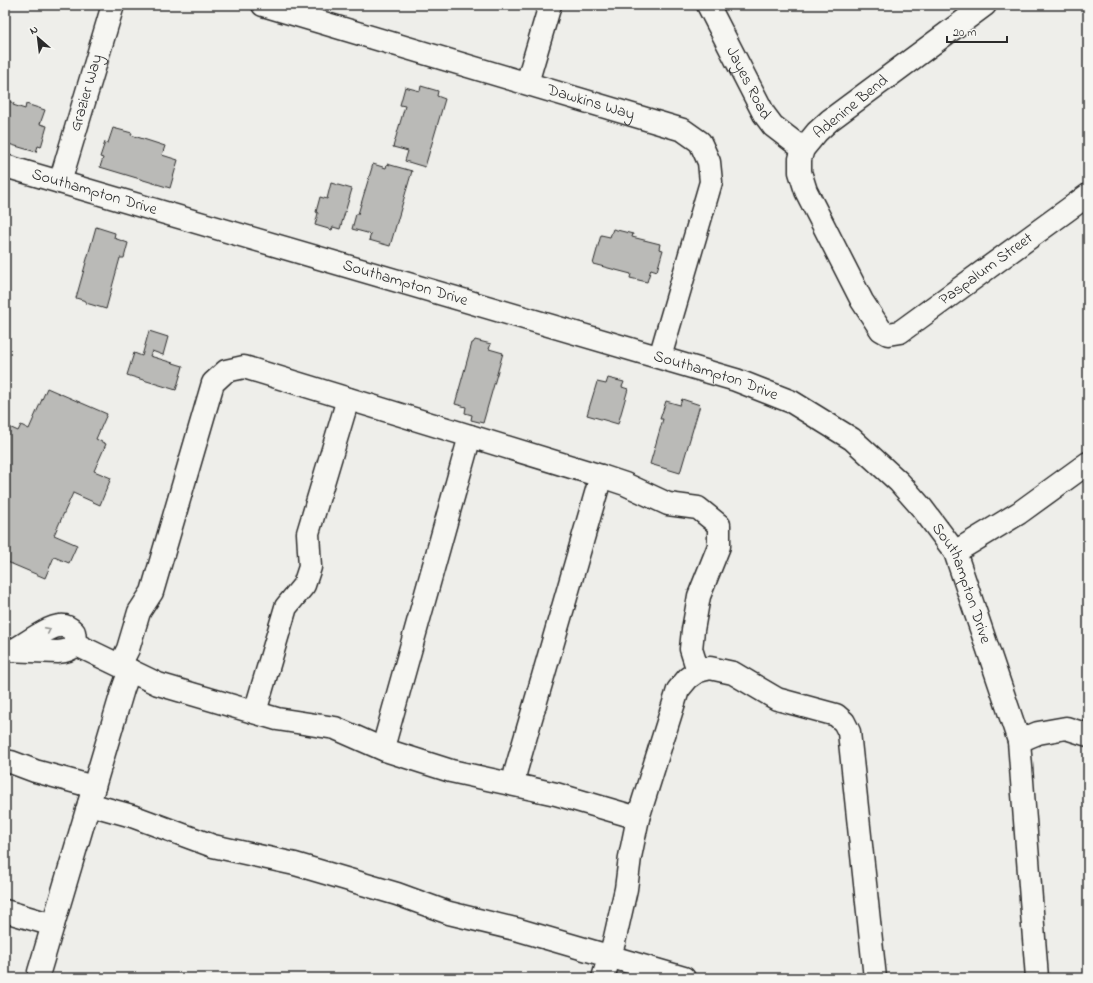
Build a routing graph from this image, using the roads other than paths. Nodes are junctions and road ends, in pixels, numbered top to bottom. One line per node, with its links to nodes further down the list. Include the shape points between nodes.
1 (113, 5): 9 (street, Grazier Way)
2 (263, 5): 6 (street, Dawkins Way)
3 (550, 5): 6 (street)
4 (708, 5): 7 (street, Jayes Road, via 764,114 773,126)
5 (985, 5): 7 (street, Adenine Bend, via 836,115)
6 (527, 82): 12 (street, Dawkins Way, via 683,130 700,142 709,162 711,182)
7 (803, 149): 11 (street, Adenine Bend, via 800,172 806,192 862,301)
8 (5, 166): 9 (street, Southampton Drive)
9 (60, 182): 12 (street, Southampton Drive)
10 (1088, 195): 11 (street, Paspalum Street, via 900,332 888,334)
11 (881, 330)
12 (660, 357): 17 (street, Southampton Drive, via 736,380 792,402 852,440 899,482)
13 (348, 399): 14 (street); 19 (street, via 244,368 226,371 213,383 152,592 139,612); 21 (street, via 308,533 310,567 304,585 286,607)
14 (470, 436): 16 (street); 24 (street)
15 (1088, 463): 17 (street, via 1019,513)
16 (601, 476): 20 (street, via 668,504 698,508 719,525 719,546 699,596 693,630 691,649); 26 (street)
17 (955, 552): 23 (street, Southampton Drive)
18 (10, 650): 19 (street, via 45,631 59,625 66,626 74,632 75,644)
19 (125, 668): 21 (street, via 158,684); 27 (street, via 126,679)
20 (698, 671): 28 (street, via 678,690); 35 (street, via 710,668 733,673 777,700 836,715 844,722 849,732)
21 (255, 712): 24 (street, via 277,719 335,728)
22 (1088, 735): 23 (street, via 1066,728 1038,733)
23 (1019, 741): 36 (street, Southampton Drive)
24 (382, 748): 26 (street, via 451,771)
25 (5, 761): 27 (street)
26 (513, 784): 28 (street)
27 (91, 795): 30 (street); 31 (street, via 132,816 214,846 295,864 397,894 449,913)
28 (638, 818): 31 (street, via 626,888)
29 (5, 911): 30 (street)
30 (53, 925): 32 (street)
31 (610, 955): 33 (street); 34 (street)
32 (39, 972)
33 (603, 978)
34 (684, 978)
35 (875, 978)
36 (1037, 978)

